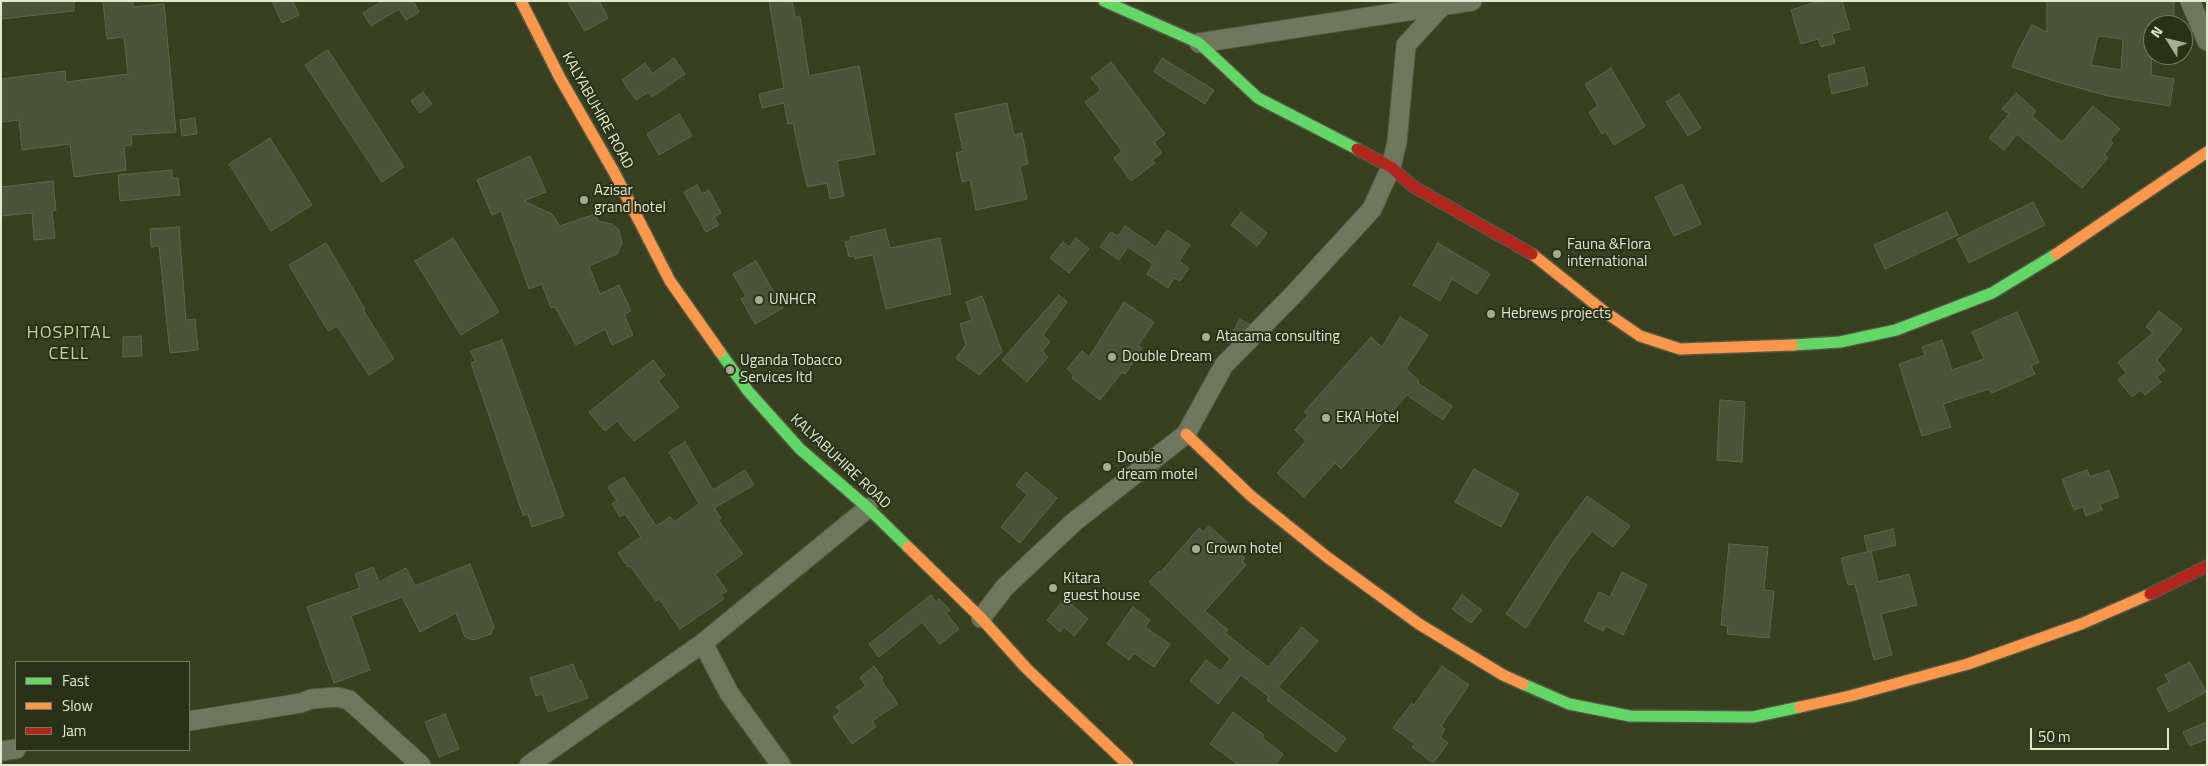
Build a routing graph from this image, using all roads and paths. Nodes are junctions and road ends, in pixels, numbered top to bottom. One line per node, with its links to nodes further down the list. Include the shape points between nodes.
1 (521, 1): 11 (street, KALYABUHIRE ROAD, via 670,281 748,391 800,449)
2 (1104, 1): 7 (street)
3 (1472, 1): 5 (street)
4 (2190, 1): 6 (street)
5 (1438, 4): 7 (street); 9 (street, via 1406,46 1397,142)
6 (2207, 41)
7 (1199, 43): 9 (street, via 1258,98)
8 (2207, 152): 9 (street, via 2066,248 1992,293 1896,330 1840,342 1756,348 1680,349 1640,336 1604,312 1535,256 1414,187)
9 (1391, 167): 10 (street, via 1372,209 1360,224 1224,364)
10 (1186, 434): 12 (street, via 1251,496 1326,557 1419,624 1503,675 1570,704 1630,716 1753,717 1850,696 1968,664 2081,624 2170,586); 13 (street, via 1074,522 1005,587)
11 (868, 508): 13 (street, KALYABUHIRE ROAD); 14 (street)
12 (2207, 566)
13 (981, 618): 21 (street, KALYABUHIRE ROAD, via 1027,669)
14 (703, 643): 19 (street); 20 (street, via 729,693)
15 (190, 721): 18 (street, via 337,697 349,700)
16 (15, 749): 17 (street)
17 (1, 751)
18 (422, 765)
19 (529, 765)
20 (781, 765)
21 (1128, 765)

